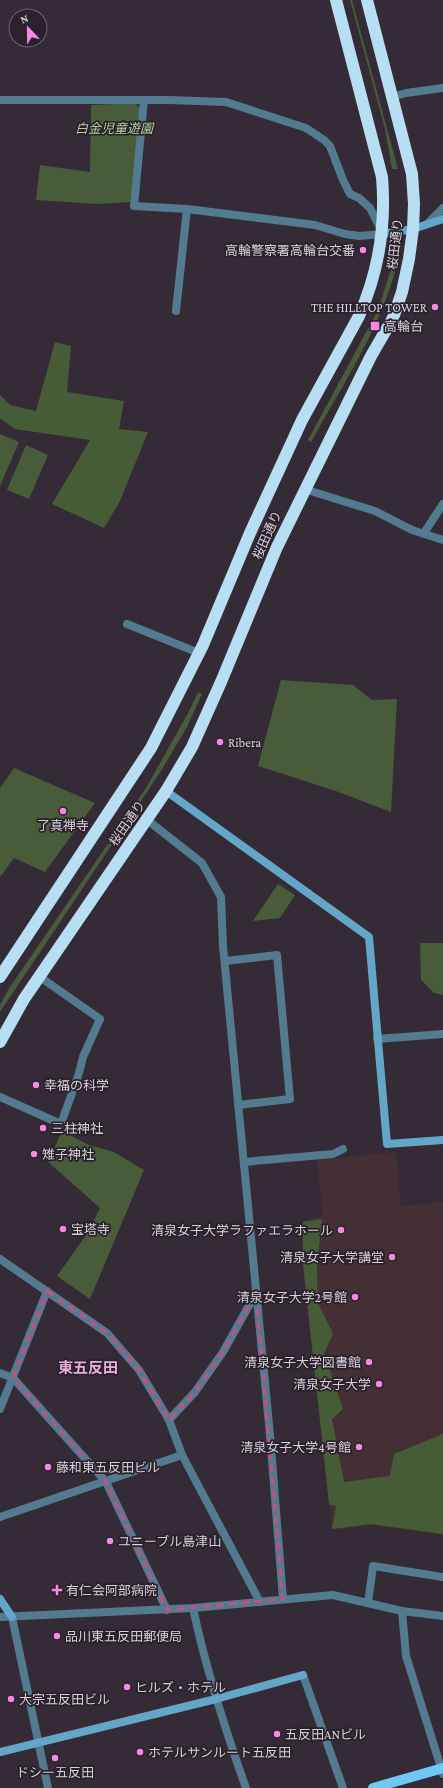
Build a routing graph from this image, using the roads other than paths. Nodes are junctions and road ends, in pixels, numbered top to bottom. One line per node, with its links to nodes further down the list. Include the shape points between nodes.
1 (336, 0): 12 (highway, 桜田通り, via 382,176)
2 (367, 0): 4 (highway, 桜田通り)
3 (443, 88): 4 (street)
4 (392, 97): 11 (highway, 桜田通り, via 412,174)
5 (0, 100): 6 (street)
6 (144, 100): 8 (street, via 134,206); 12 (street, via 226,102 312,131 330,146 350,194 370,208)
7 (443, 208): 10 (street)
8 (187, 209): 12 (street, via 315,225 359,236); 13 (street)
9 (443, 219): 10 (street)
10 (428, 223): 11 (street)
11 (413, 229): 12 (street); 14 (highway, 桜田通り, via 402,292 393,318)
12 (383, 234): 19 (highway, 桜田通り, via 360,316 302,420)
13 (176, 311)
14 (304, 489): 16 (street, via 375,511 412,530); 20 (highway, 桜田通り, via 276,547 192,747)
15 (443, 504): 16 (street)
16 (424, 533): 17 (street)
17 (443, 540)
18 (127, 624): 19 (street)
19 (199, 653): 23 (highway, 桜田通り, via 151,748)
20 (166, 790): 21 (highway, 桜田通り); 26 (street, via 369,937)
21 (146, 819): 22 (street, via 202,863 221,898); 24 (highway, 桜田通り)
22 (225, 961): 29 (street); 29 (street, via 277,955 290,1099)
23 (0, 977)
24 (40, 977): 27 (highway, 桜田通り, via 24,999); 28 (street, via 100,1019 83,1057 61,1124)
25 (443, 1034): 26 (street)
26 (377, 1039): 30 (street, via 387,1144)
27 (0, 1042)
28 (0, 1097)
29 (238, 1105): 32 (street)
30 (443, 1140)
31 (343, 1149): 32 (street, via 332,1154)
32 (244, 1162): 35 (street)
33 (0, 1259): 34 (street)
34 (47, 1291): 37 (street); 39 (street, via 107,1333 139,1370)
35 (256, 1293): 39 (street, via 223,1352 195,1392); 45 (street)
36 (0, 1373): 37 (street)
37 (13, 1378): 38 (street); 41 (street)
38 (0, 1409)
39 (168, 1420): 40 (street)
40 (182, 1455): 41 (street); 46 (street)
41 (106, 1482): 42 (street); 49 (street)
42 (0, 1517)
43 (443, 1577): 47 (street, via 373,1566)
44 (0, 1599): 53 (street)
45 (283, 1599): 46 (street); 47 (street, via 332,1595)
46 (260, 1602): 48 (street)
47 (368, 1603): 50 (street)
48 (193, 1608): 49 (street); 54 (street, via 202,1652)
49 (167, 1610): 53 (street)
50 (402, 1611): 51 (street); 57 (street, via 406,1656)
51 (443, 1616)
52 (0, 1617): 53 (street)
53 (12, 1617): 55 (street)
54 (216, 1699): 55 (street); 59 (street); 60 (street, via 303,1675)
55 (37, 1741): 56 (street); 58 (street)
56 (0, 1752)
57 (442, 1770): 61 (main road)
58 (48, 1788)
59 (246, 1788)
60 (343, 1788)
61 (373, 1788)

